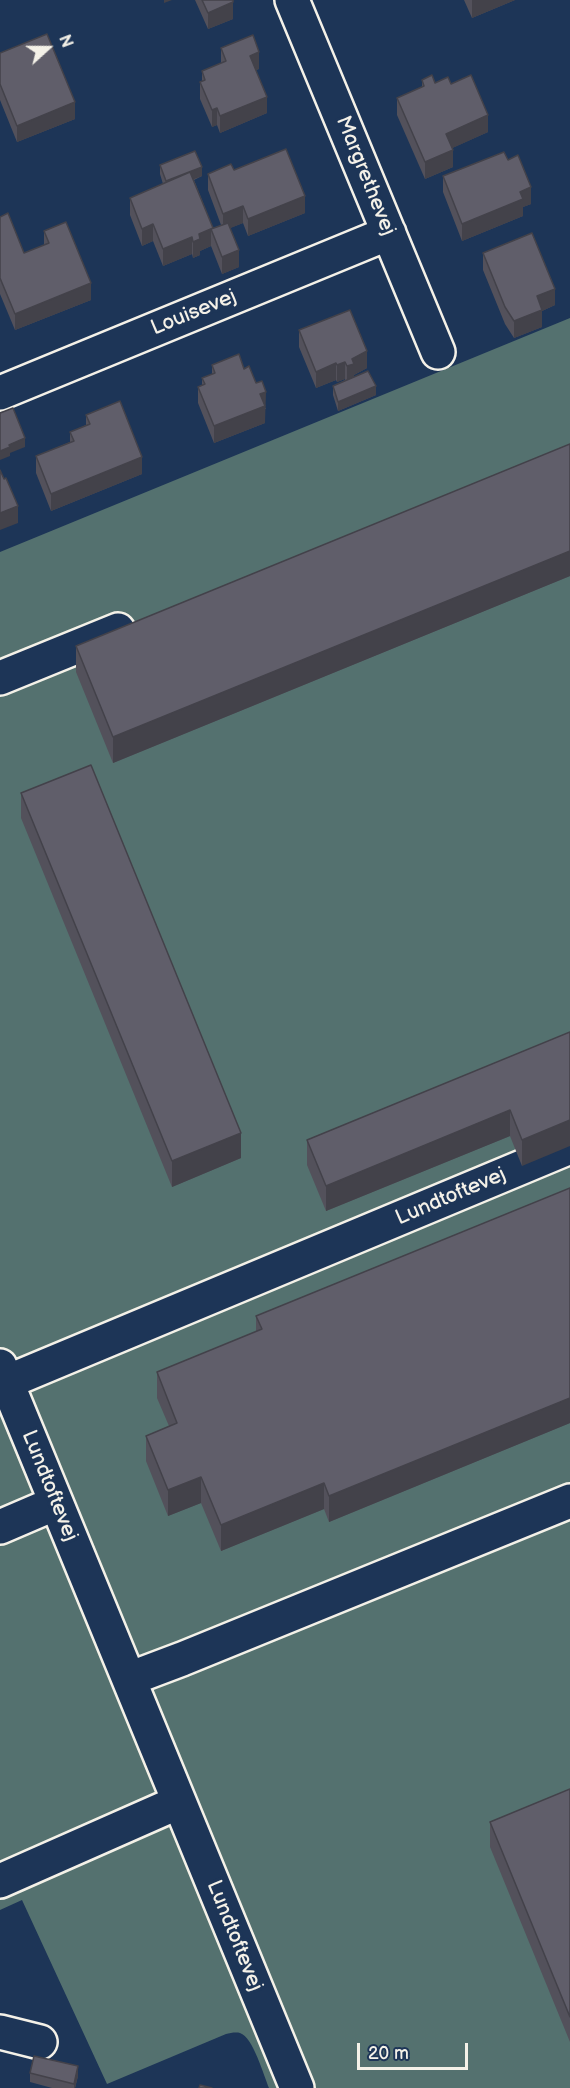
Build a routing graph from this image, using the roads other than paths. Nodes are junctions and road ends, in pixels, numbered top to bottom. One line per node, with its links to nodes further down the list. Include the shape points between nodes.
1 (292, 0): 2 (street, Margrethevej)
2 (389, 232): 3 (street, Margrethevej); 4 (street, Louisevej)
3 (438, 352)
4 (0, 393)
5 (142, 620): 6 (street)
6 (0, 678)
7 (570, 1147): 8 (street, Lundtoftevej)
8 (3, 1374): 10 (street, Lundtoftevej)
9 (570, 1501): 12 (street)
10 (56, 1503): 11 (street); 12 (street, Lundtoftevej)
11 (0, 1527)
12 (129, 1679): 13 (street, Lundtoftevej)
13 (179, 1802): 14 (street); 17 (street, Lundtoftevej)
14 (0, 1881)
15 (0, 2032): 16 (street)
16 (40, 2042)
17 (297, 2088)

